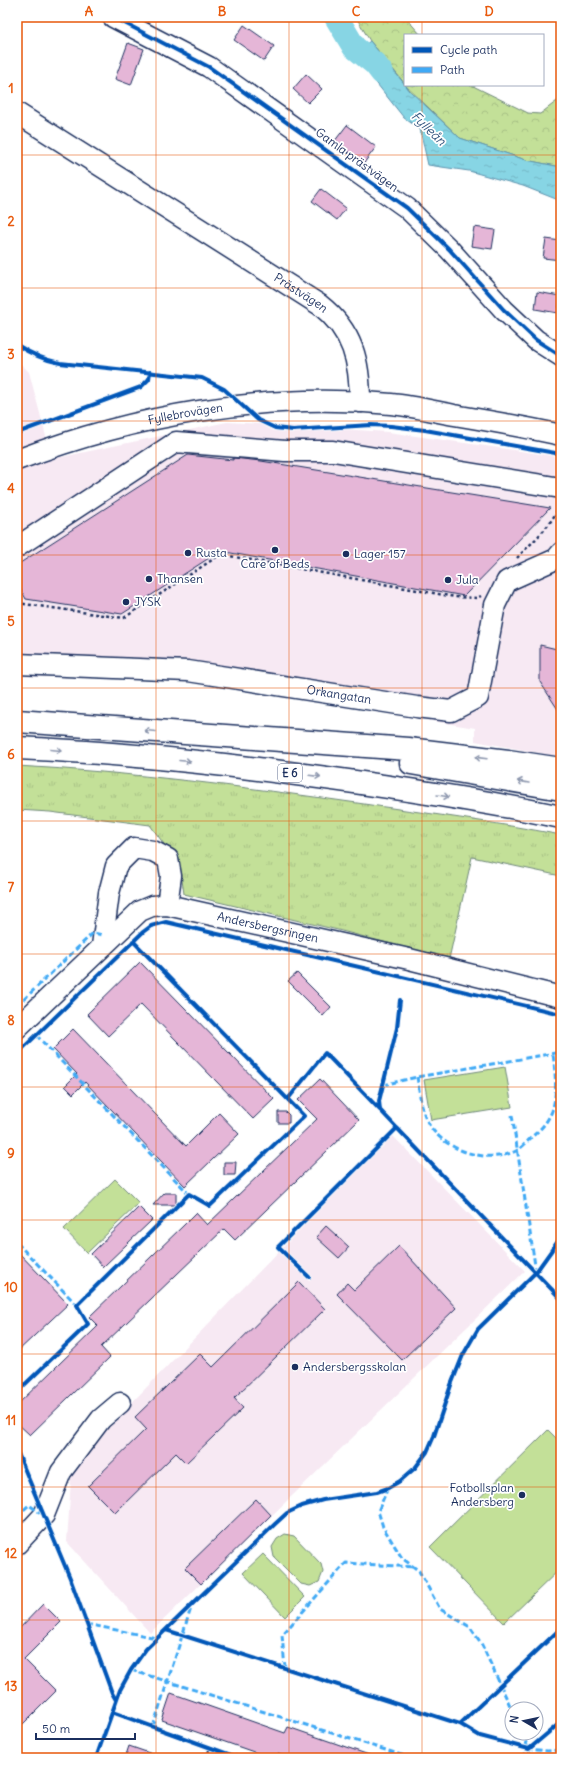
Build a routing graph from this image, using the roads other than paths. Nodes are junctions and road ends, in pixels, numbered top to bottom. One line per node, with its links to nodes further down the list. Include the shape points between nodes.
1 (113, 17): 3 (street, Gamla prästvägen, via 209,67 407,208 449,249 504,310 536,340)
2 (17, 113): 4 (street, Prästvägen, via 332,314 348,338 355,356 359,372)
3 (561, 356)
4 (360, 402): 5 (street, via 393,404); 6 (street, Fyllebrovägen, via 281,402 206,410 129,424)
5 (561, 435)
6 (17, 460)
7 (561, 488): 8 (street, via 333,451 285,451 176,442)
8 (17, 547)
9 (561, 553): 10 (street, Orkangatan, via 556,559 507,581 495,605 478,697 451,711 188,671)
10 (17, 664)
11 (17, 721): 12 (highway, E 6, one-way to 11)
12 (217, 736): 14 (highway, one-way to 12, via 408,749); 15 (highway, E 6, one-way to 12, via 359,755)
13 (17, 748): 16 (highway, E 6, one-way to 16, via 221,764 357,782)
14 (561, 769)
15 (561, 789)
16 (561, 817)
17 (167, 905): 18 (street, Andersbergsringen, via 152,906 140,911); 18 (street, via 171,876 168,859 153,851 134,848 116,866 109,893); 19 (street, Andersbergsringen, via 401,957)
18 (102, 946): 20 (street, Andersbergsringen)
19 (561, 997)
20 (17, 1028)
21 (120, 1403): 22 (street, via 101,1419 61,1472 44,1515)
22 (17, 1544)

